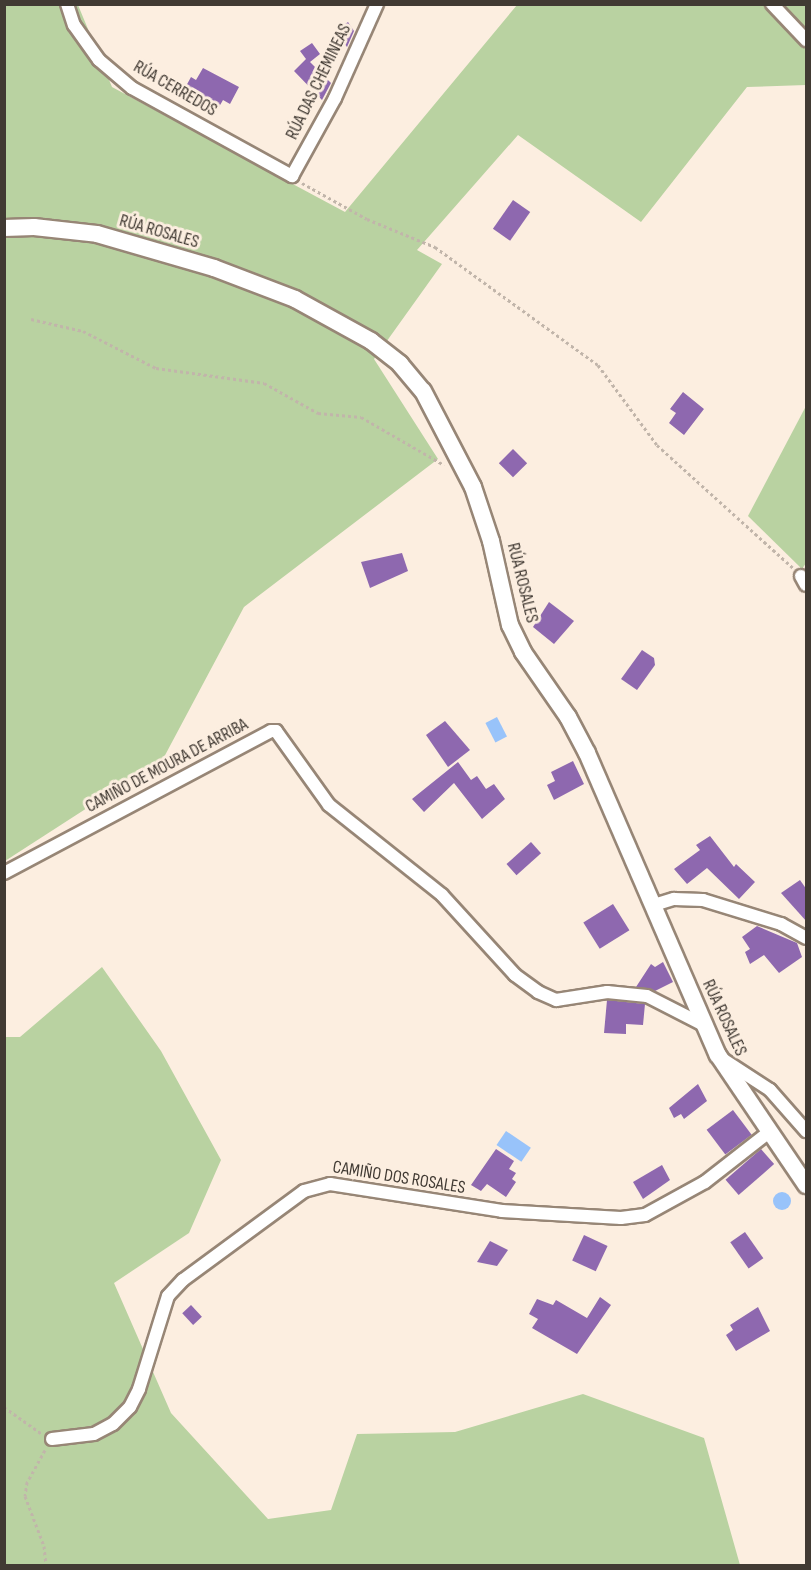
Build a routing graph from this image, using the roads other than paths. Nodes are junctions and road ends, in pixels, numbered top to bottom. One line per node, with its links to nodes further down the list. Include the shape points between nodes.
1 (66, 4): 5 (street, RÚA CERREDOS, via 74,25 99,60 132,88)
2 (377, 4): 5 (street, RÚA DAS CHEMINEAS, via 335,98)
3 (772, 4): 4 (street)
4 (807, 40)
5 (292, 176)
6 (4, 228): 8 (street, RÚA ROSALES, via 97,234 214,268 336,320 400,364 423,391 467,474 491,542 510,625 587,753)
7 (4, 873): 10 (street, CAMIÑO DE MOURA DE ARRIBA, via 271,730 276,731 329,805 442,895 515,975 538,992 556,999 607,992 647,996)
8 (654, 905): 9 (street, via 681,898 703,900 781,924); 10 (street, RÚA ROSALES)
9 (807, 938)
10 (704, 1025): 11 (street, RÚA ROSALES)
11 (718, 1055): 12 (street, via 770,1090); 13 (street, RÚA ROSALES)
12 (807, 1131)
13 (769, 1132): 14 (street, RÚA ROSALES); 15 (street, CAMIÑO DOS ROSALES, via 680,1199 645,1215 502,1212 330,1184 304,1191 183,1280 168,1296 139,1389 130,1407 113,1424 94,1434)
14 (807, 1185)
15 (52, 1439)

